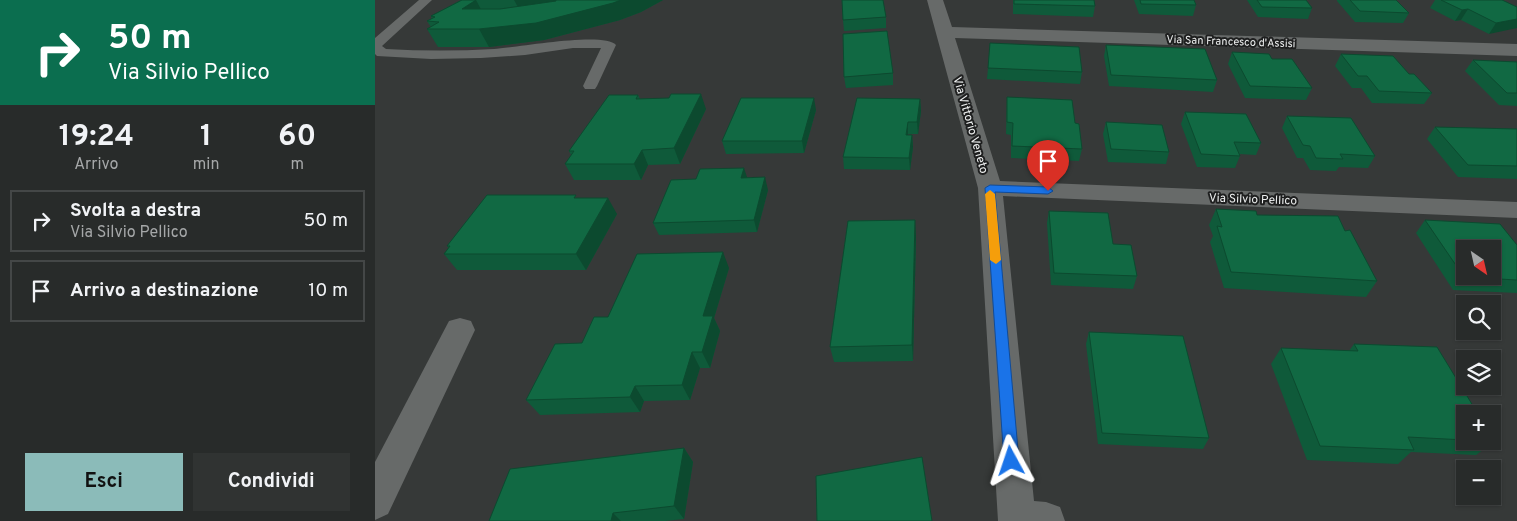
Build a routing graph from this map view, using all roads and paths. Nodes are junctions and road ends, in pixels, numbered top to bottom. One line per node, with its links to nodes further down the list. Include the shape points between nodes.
1 (426, 0): 4 (lane)
2 (935, 0): 3 (street, Via Vittorio Veneto)
3 (944, 32): 5 (street, Via San Francesco d'Assisi); 7 (street, Via Vittorio Veneto)
4 (375, 46): 6 (lane, via 382,53 453,56 592,41 609,45)
5 (1517, 50)
6 (590, 86)
7 (990, 188): 8 (street, Via Silvio Pellico); 11 (street, Via Vittorio Veneto)
8 (1517, 210)
9 (460, 330): 10 (street)
10 (375, 501)
11 (1026, 520)

